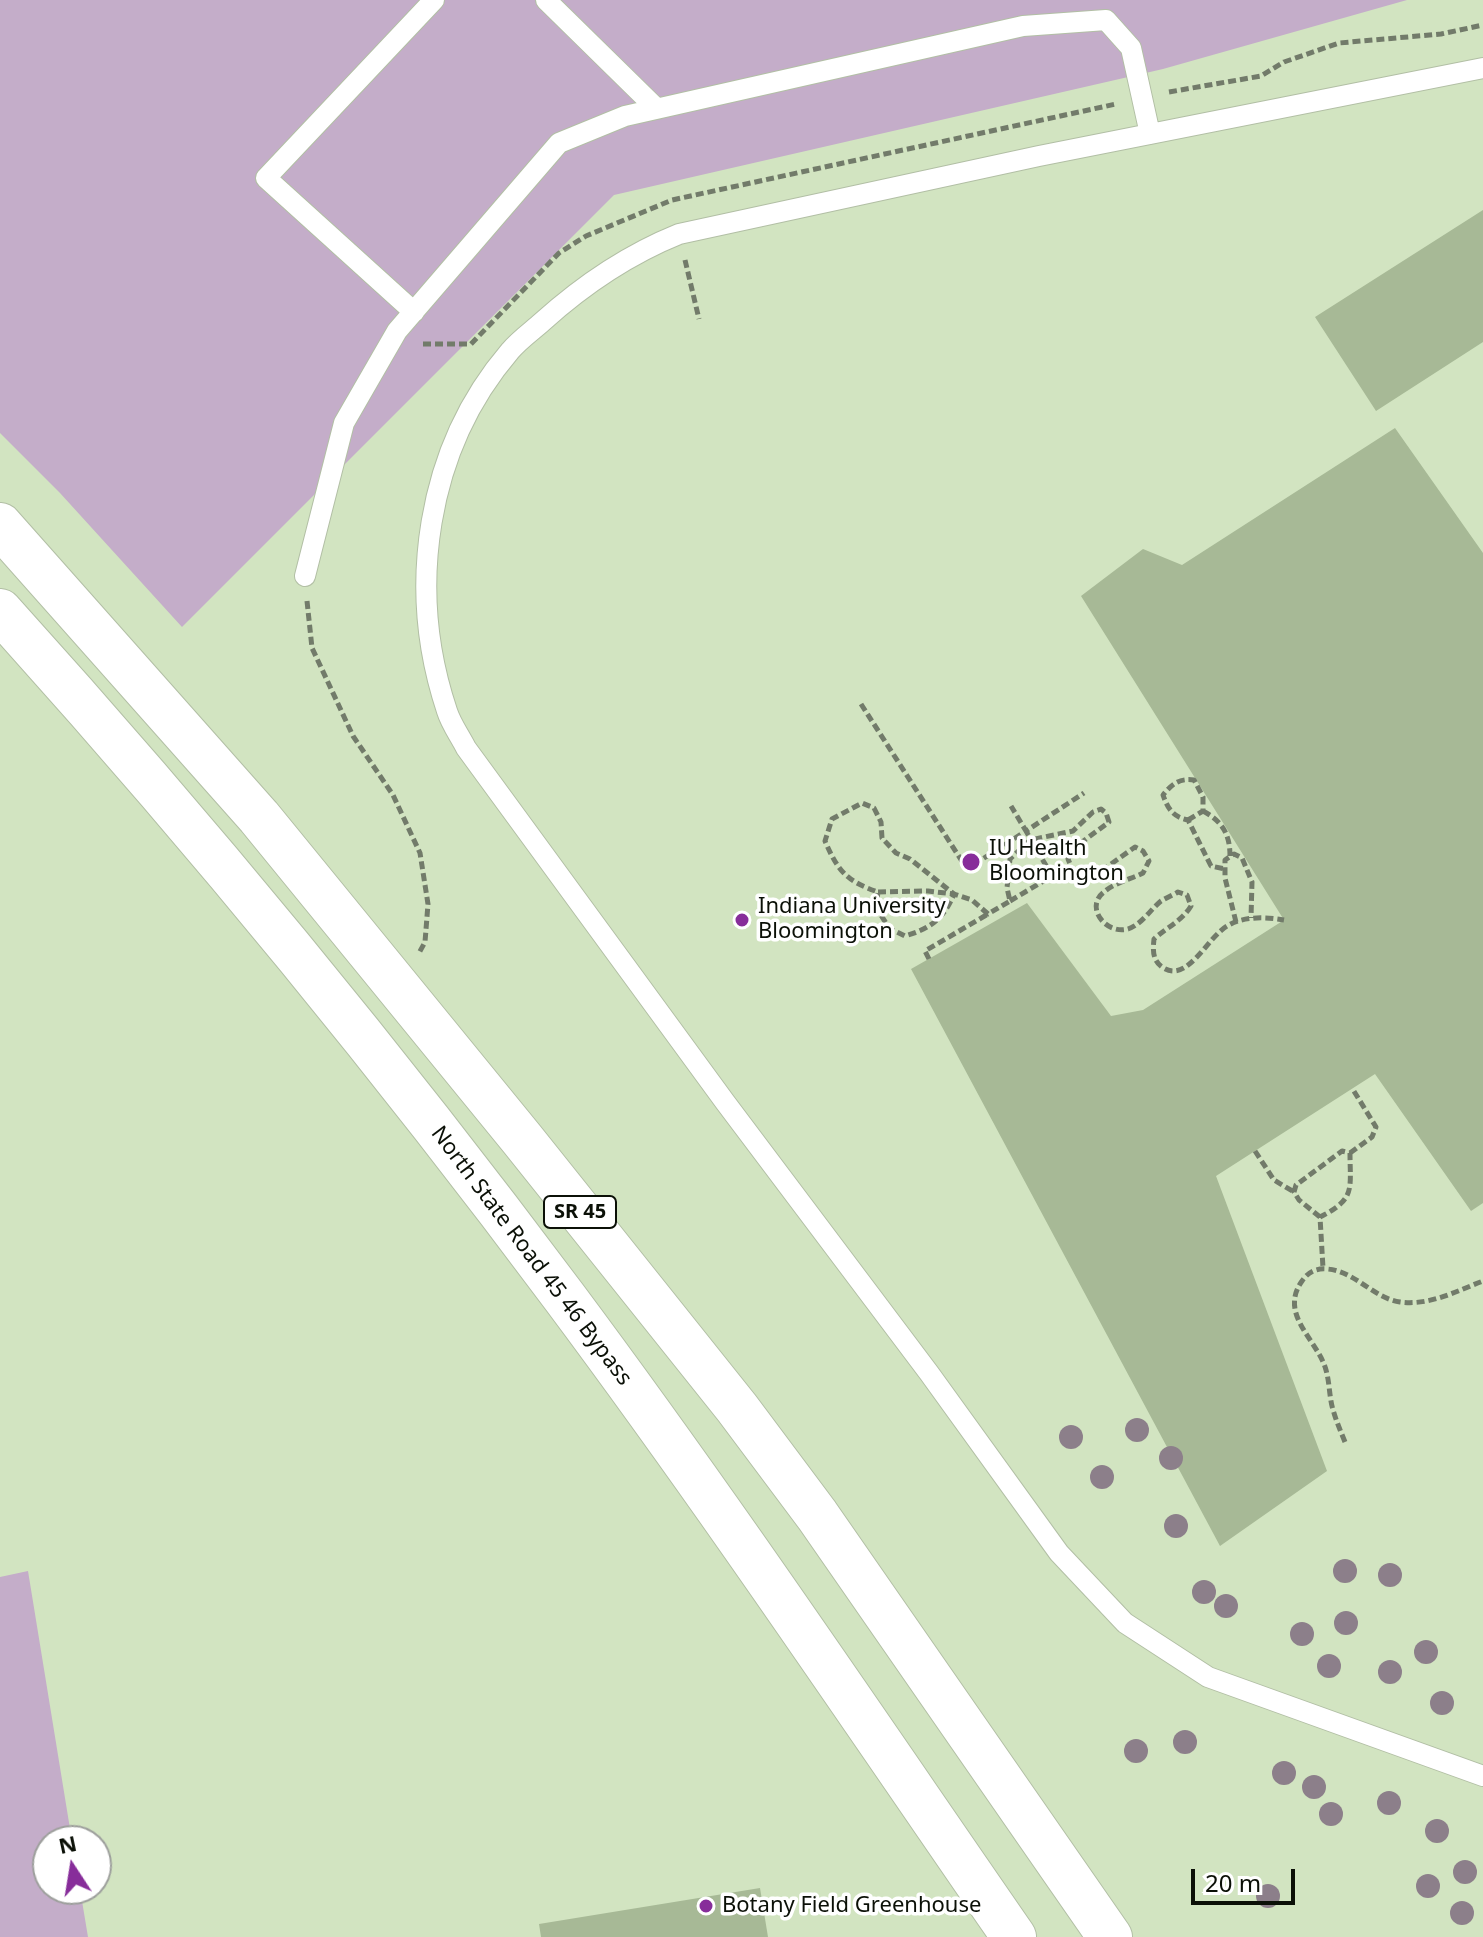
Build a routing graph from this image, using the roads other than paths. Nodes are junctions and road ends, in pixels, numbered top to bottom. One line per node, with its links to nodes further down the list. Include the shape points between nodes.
1 (434, 0): 6 (lane, via 266,178)
2 (546, 0): 4 (lane)
3 (1483, 68): 5 (lane)
4 (657, 109): 5 (lane, via 1023,26 1106,20 1131,48); 6 (lane, via 559,143)
5 (1150, 134): 10 (lane, via 679,234 643,248 576,291 511,350 471,406 444,467 426,567 429,637 447,713 466,748 1059,1553 1125,1623 1208,1677)
6 (414, 312): 8 (lane, via 397,331 344,423)
7 (0, 525): 12 (highway, SR 45, via 259,817 737,1408)
8 (305, 576)
9 (0, 611): 11 (highway, North State Road 45 46 Bypass / SR 45, via 226,871 478,1183 651,1416)
10 (1483, 1776)
11 (1014, 1937)
12 (1110, 1937)

